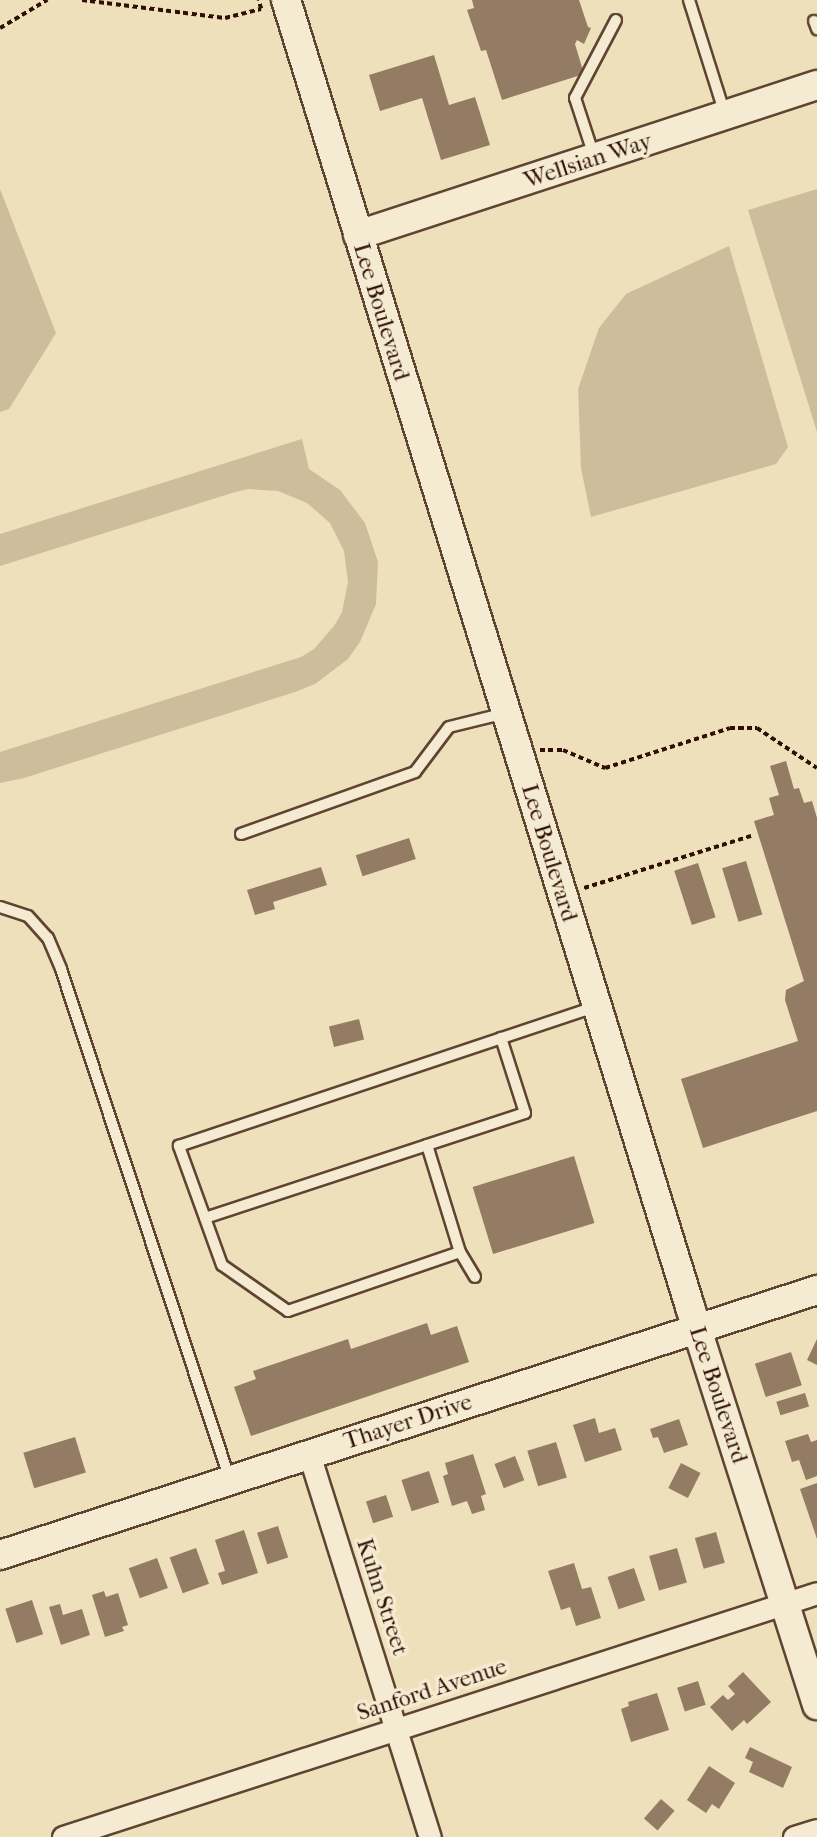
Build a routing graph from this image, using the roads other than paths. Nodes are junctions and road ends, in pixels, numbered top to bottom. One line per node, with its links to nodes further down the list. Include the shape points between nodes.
1 (286, 0): 7 (street, Lee Boulevard)
2 (689, 0): 5 (lane)
3 (615, 20): 6 (lane, via 575,99)
4 (817, 85): 5 (street, Wellsian Way)
5 (726, 116): 6 (street, Wellsian Way)
6 (595, 159): 7 (street, Wellsian Way)
7 (358, 235): 8 (street, Lee Boulevard)
8 (506, 713): 9 (lane, via 449,727 415,772); 11 (street, Lee Boulevard)
9 (241, 834)
10 (0, 907): 20 (lane, via 28,916 48,938 61,969)
11 (597, 1006): 12 (lane); 18 (street, Lee Boulevard)
12 (501, 1038): 13 (lane, via 525,1114); 14 (lane, via 179,1146)
13 (427, 1145): 14 (lane); 15 (lane)
14 (205, 1218): 15 (lane, via 222,1265 288,1311)
15 (460, 1252): 16 (lane)
16 (475, 1277)
17 (817, 1290): 18 (street, Thayer Drive)
18 (697, 1329): 19 (street, Thayer Drive); 23 (street, Lee Boulevard)
19 (309, 1454): 20 (street, Thayer Drive); 25 (street, Kuhn Street)
20 (230, 1480): 21 (street, Thayer Drive)
21 (0, 1555)
22 (817, 1593): 23 (street, Sanford Avenue)
23 (784, 1604): 24 (street, Lee Boulevard); 25 (street, Sanford Avenue)
24 (817, 1705)
25 (397, 1729): 27 (street, Sanford Avenue); 28 (street, Kuhn Street)
26 (817, 1829): 29 (street)
27 (63, 1837)
28 (430, 1837)
29 (794, 1837)

